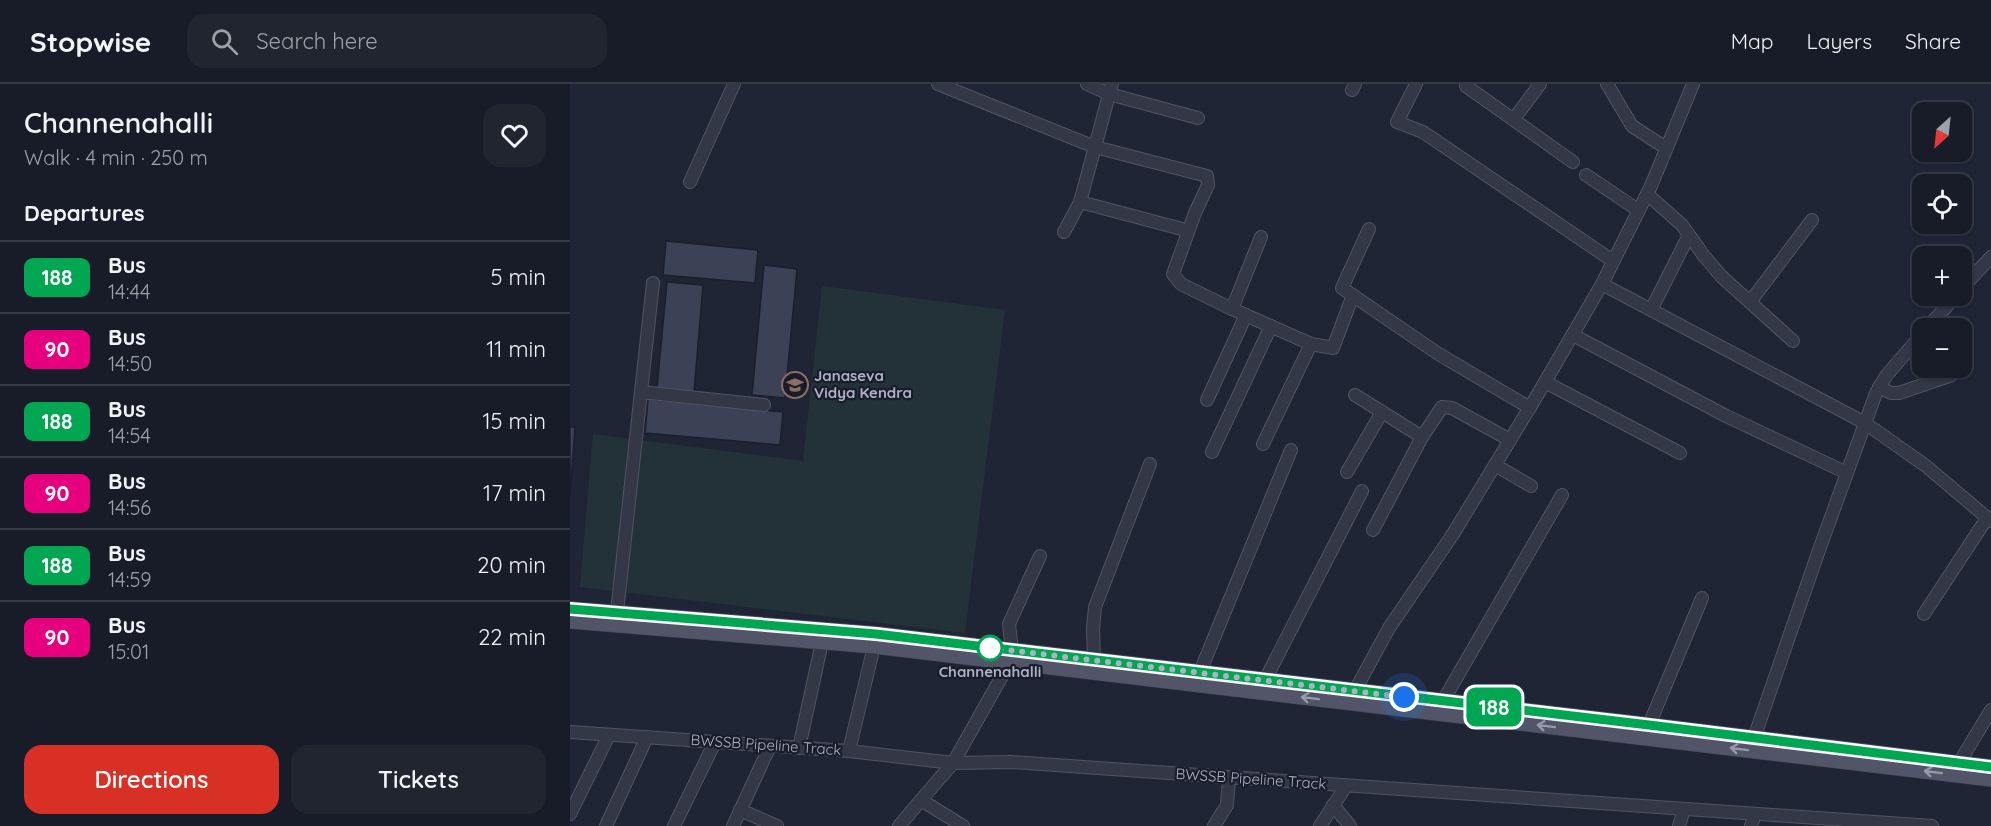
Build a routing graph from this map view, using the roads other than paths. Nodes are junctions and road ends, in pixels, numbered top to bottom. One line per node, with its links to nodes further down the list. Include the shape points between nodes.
1 (734, 84): 16 (street)
2 (938, 84): 12 (street)
3 (1086, 84): 9 (street)
4 (1416, 84): 27 (street, via 1397,122 1423,132)
5 (1540, 84): 11 (street)
6 (1607, 84): 13 (street, via 1632,126)
7 (1693, 84): 13 (street)
8 (1466, 86): 11 (street)
9 (1111, 89): 10 (street); 12 (street)
10 (1198, 118)
11 (1514, 119): 14 (street)
12 (1095, 147): 18 (street); 34 (street, via 1207,176 1208,185 1173,274 1181,284)
13 (1666, 148): 17 (street)
14 (1573, 162)
15 (1586, 175): 19 (street)
16 (690, 182)
17 (1647, 194): 19 (street); 24 (street)
18 (1080, 202): 21 (street); 23 (street)
19 (1638, 210): 27 (street)
20 (1812, 220): 32 (street)
21 (1182, 229)
22 (1369, 230): 31 (street, via 1342,288)
23 (1064, 232)
24 (1689, 235): 32 (street, via 1722,277); 35 (street)
25 (1261, 237): 34 (street)
26 (1991, 257): 28 (street)
27 (1613, 261): 30 (street)
28 (1972, 277)
29 (653, 283): 46 (street)
30 (1602, 284): 35 (street); 39 (street)
31 (1353, 295): 41 (street, via 1333,348); 50 (street, via 1437,353)
32 (1750, 302): 40 (street)
33 (1947, 306): 37 (street)
34 (1232, 309): 36 (street)
35 (1651, 310): 52 (street)
36 (1246, 315): 38 (street); 48 (street)
37 (1936, 318)
38 (1271, 326): 41 (street); 57 (street)
39 (1573, 335): 44 (street); 62 (street, via 1726,416)
40 (1793, 340)
41 (1311, 344): 55 (street)
42 (1912, 345): 45 (street)
43 (1943, 378): 45 (street, via 1899,393)
44 (1545, 382): 50 (street); 58 (street)
45 (1879, 387): 52 (street)
46 (641, 392): 49 (street); 71 (street)
47 (1355, 395): 51 (street)
48 (1207, 400)
49 (764, 405)
50 (1530, 408): 54 (street)
51 (1382, 412): 53 (street); 61 (street)
52 (1865, 423): 62 (street); 66 (street, via 1926,466)
53 (1422, 437): 54 (street, via 1442,407 1452,408); 67 (street)
54 (1510, 440): 60 (street)
55 (1263, 444)
56 (1291, 450): 78 (street)
57 (1212, 452)
58 (1680, 453)
59 (1150, 464): 77 (street, via 1095,607)
60 (1495, 465): 63 (street); 80 (street, via 1389,628)
61 (1347, 472)
62 (1847, 473): 87 (street)
63 (1531, 486)
64 (1362, 491): 79 (street)
65 (1562, 495): 81 (street)
66 (1989, 519): 72 (street)
67 (1373, 531)
68 (1040, 556): 76 (street, via 1009,624)
69 (1702, 598): 83 (street)
70 (570, 609): 71 (main road)
71 (617, 612): 76 (main road, via 876,634)
72 (1924, 614)
73 (570, 621): 74 (main road)
74 (822, 642): 75 (main road); 90 (street)
75 (874, 646): 76 (main road); 91 (street)
76 (1011, 656): 77 (main road); 80 (main road, one-way to 76); 92 (street)
77 (1094, 660): 78 (main road)
78 (1200, 672): 79 (main road)
79 (1265, 680): 80 (main road)
80 (1352, 697): 81 (main road); 96 (main road, one-way to 80)
81 (1443, 701): 83 (main road)
82 (1991, 710): 93 (street)
83 (1649, 725): 87 (main road)
84 (570, 732): 85 (street, BWSSB Pipeline Track)
85 (609, 735): 86 (street, BWSSB Pipeline Track); 102 (street)
86 (647, 737): 88 (street, BWSSB Pipeline Track); 104 (street)
87 (1754, 738): 93 (main road)
88 (715, 742): 89 (street, BWSSB Pipeline Track); 105 (street)
89 (770, 746): 90 (street, BWSSB Pipeline Track); 101 (street)
90 (799, 748): 91 (street, BWSSB Pipeline Track)
91 (849, 751): 92 (street, BWSSB Pipeline Track)
92 (952, 763): 95 (street, BWSSB Pipeline Track, via 1011,762); 98 (street)
93 (1959, 763): 94 (main road)
94 (1991, 767)
95 (1229, 778): 97 (street, BWSSB Pipeline Track); 110 (street, via 1227,805)
96 (1991, 779)
97 (1346, 786): 99 (street); 100 (street, BWSSB Pipeline Track)
98 (921, 800): 108 (street); 109 (street)
99 (1333, 805): 111 (street); 112 (street)
100 (1684, 809): 103 (street, BWSSB Pipeline Track); 113 (street)
101 (740, 810): 106 (street); 107 (street)
102 (570, 814)
103 (1753, 820): 114 (street, BWSSB Pipeline Track)
104 (606, 826)
105 (674, 826)
106 (733, 826)
107 (777, 826)
108 (899, 826)
109 (963, 826)
110 (1214, 826)
111 (1320, 826)
112 (1350, 826)
113 (1679, 826)
114 (1932, 826)

